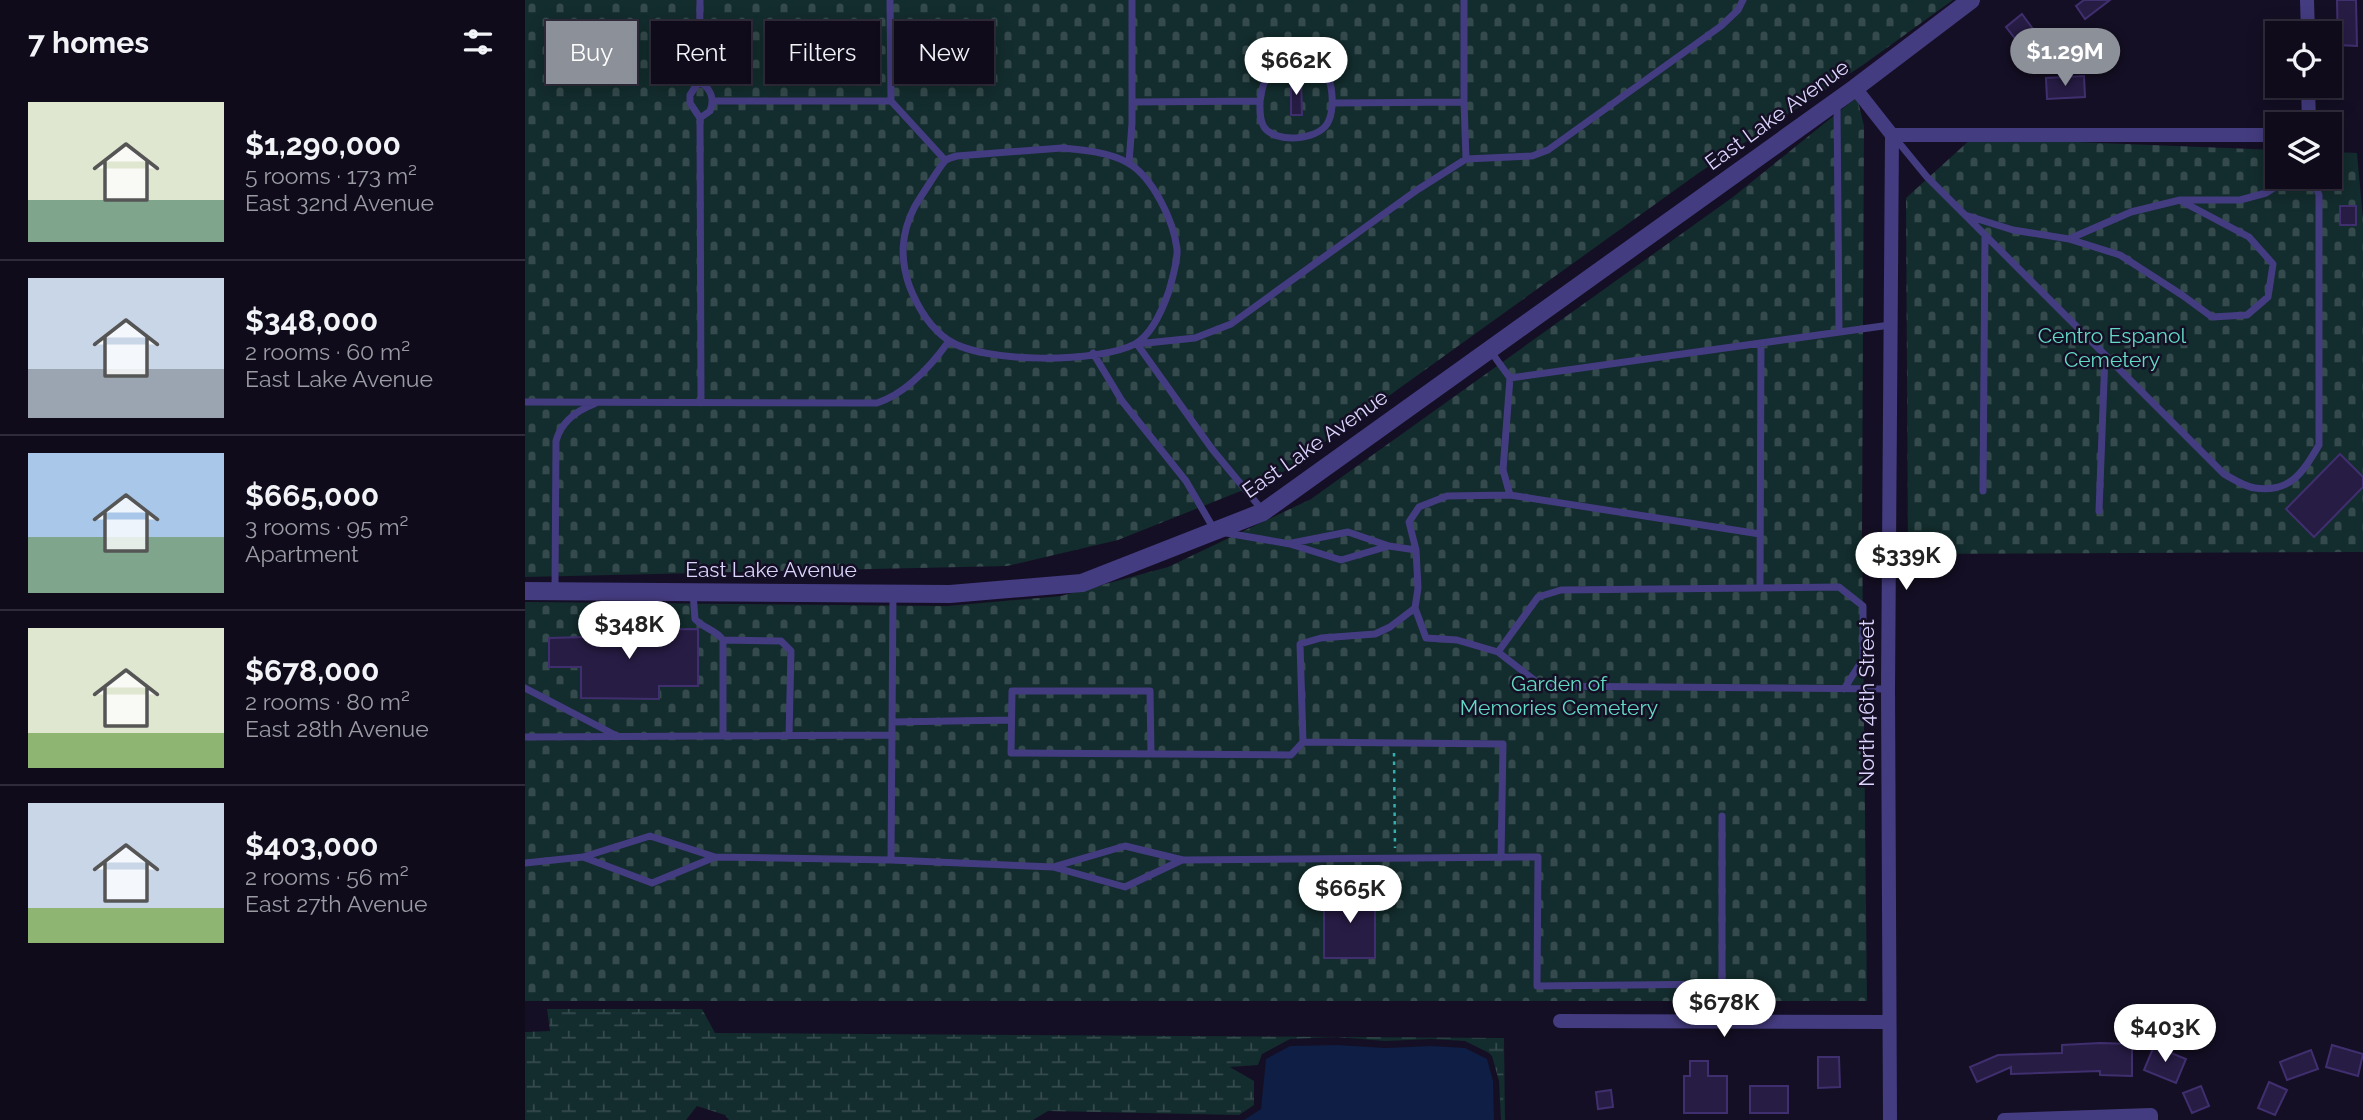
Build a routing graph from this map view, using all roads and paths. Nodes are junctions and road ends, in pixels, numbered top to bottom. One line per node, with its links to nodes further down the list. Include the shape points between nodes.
1 (700, 0): 8 (lane)
2 (890, 0): 15 (lane)
3 (1132, 0): 17 (lane)
4 (1464, 0): 18 (lane)
5 (1743, 0): 23 (lane, via 1721,26 1548,149 1532,156)
6 (1971, 0): 12 (street, East Lake Avenue)
7 (2307, 0): 9 (street)
8 (700, 21)
9 (2308, 21)
10 (697, 84): 20 (lane, via 690,103)
11 (703, 84): 14 (lane)
12 (1855, 88): 13 (street, East Lake Avenue); 21 (street)
13 (1837, 100): 31 (lane); 35 (street, East Lake Avenue)
14 (712, 101): 15 (lane); 20 (lane, via 710,111)
15 (891, 101): 24 (lane)
16 (1260, 101): 17 (lane); 19 (lane, via 1271,74 1281,68 1303,67 1319,68 1327,75); 19 (lane, via 1265,129 1278,136 1321,132 1329,122)
17 (1132, 102): 25 (lane)
18 (1464, 102): 19 (lane); 23 (lane)
19 (1332, 103)
20 (700, 118): 41 (lane)
21 (1892, 135): 22 (street); 27 (lane); 30 (street, North 46th Street)
22 (2265, 135)
23 (1467, 159): 34 (lane, via 1231,324 1195,338)
24 (945, 160): 25 (lane, via 1062,148 1092,150); 32 (lane, via 910,216 902,244 903,268 922,313)
25 (1129, 163): 34 (lane, via 1149,182 1165,209 1178,252 1153,325)
26 (2180, 200): 29 (lane, via 2131,212); 29 (lane, via 2249,237 2273,264 2268,297 2247,315 2212,317 2120,255); 37 (lane, via 2240,200 2266,193 2291,177 2312,177 2319,195 2319,444 2303,472 2286,486 2254,488 2224,474)
27 (1965, 215): 28 (lane); 29 (lane, via 2013,230)
28 (1985, 235): 37 (lane); 42 (lane)
29 (2069, 239)
30 (1890, 324): 31 (lane); 61 (street, North 46th Street)
31 (1839, 332): 33 (lane)
32 (949, 341): 36 (lane, via 1002,356); 41 (lane, via 914,381 877,403)
33 (1761, 342): 38 (lane); 47 (lane)
34 (1137, 344): 36 (lane); 45 (lane)
35 (1489, 349): 38 (lane); 45 (street, East Lake Avenue)
36 (1094, 354): 46 (lane, via 1122,401 1186,481)
37 (2105, 355): 44 (lane)
38 (1510, 378): 43 (lane, via 1503,470)
39 (525, 402): 40 (lane)
40 (601, 402): 41 (lane); 53 (lane, via 581,409 559,429 556,441)
41 (701, 403)
42 (1983, 491)
43 (1510, 495): 47 (lane); 50 (lane, via 1447,496 1419,507 1409,522)
44 (2099, 511)
45 (1263, 512): 46 (street, East Lake Avenue)
46 (1215, 531): 48 (lane); 55 (street, East Lake Avenue, via 1082,583 950,594)
47 (1760, 534): 51 (lane)
48 (1290, 544): 49 (lane, via 1348,532); 49 (lane, via 1341,560)
49 (1389, 546): 50 (lane)
50 (1416, 550): 56 (lane)
51 (1760, 588): 58 (lane, via 1561,590 1538,597); 60 (lane, via 1839,587 1863,606 1863,659)
52 (525, 591): 53 (street, East Lake Avenue)
53 (555, 591): 54 (street, East Lake Avenue)
54 (693, 593): 55 (street, East Lake Avenue); 57 (lane, via 695,619)
55 (893, 593): 63 (lane)
56 (1415, 608): 58 (lane, via 1426,638 1457,640); 69 (lane, via 1375,634 1300,644)
57 (723, 640): 65 (lane); 66 (lane, via 781,641 791,651)
58 (1498, 652): 60 (lane, via 1542,687)
59 (525, 688): 68 (lane)
60 (1844, 689): 61 (lane)
61 (1888, 689): 82 (street, North 46th Street)
62 (1010, 720): 63 (lane); 71 (lane, via 1010,753); 71 (lane, via 1012,691 1150,691)
63 (892, 722): 64 (lane)
64 (892, 735): 66 (lane); 77 (lane)
65 (723, 736): 66 (lane); 68 (lane)
66 (789, 736)
67 (525, 737): 68 (lane)
68 (620, 737)
69 (1303, 742): 70 (lane); 71 (lane, via 1291,755)
70 (1394, 743): 75 (path); 76 (lane, via 1503,744)
71 (1151, 754)
72 (1722, 816): 76 (lane, via 1722,984 1537,986 1538,857)
73 (583, 857): 74 (lane, via 650,836); 74 (lane, via 652,883); 79 (lane)
74 (715, 857): 77 (lane)
75 (1396, 858): 76 (lane); 78 (lane)
76 (1501, 858)
77 (891, 859): 80 (lane)
78 (1183, 859): 80 (lane, via 1125,846); 80 (lane, via 1125,887)
79 (525, 863)
80 (1053, 867)
81 (1560, 1021): 82 (street)
82 (1889, 1022): 84 (street, North 46th Street)
83 (2151, 1117): 85 (street)
84 (1890, 1120)
85 (2004, 1120)

